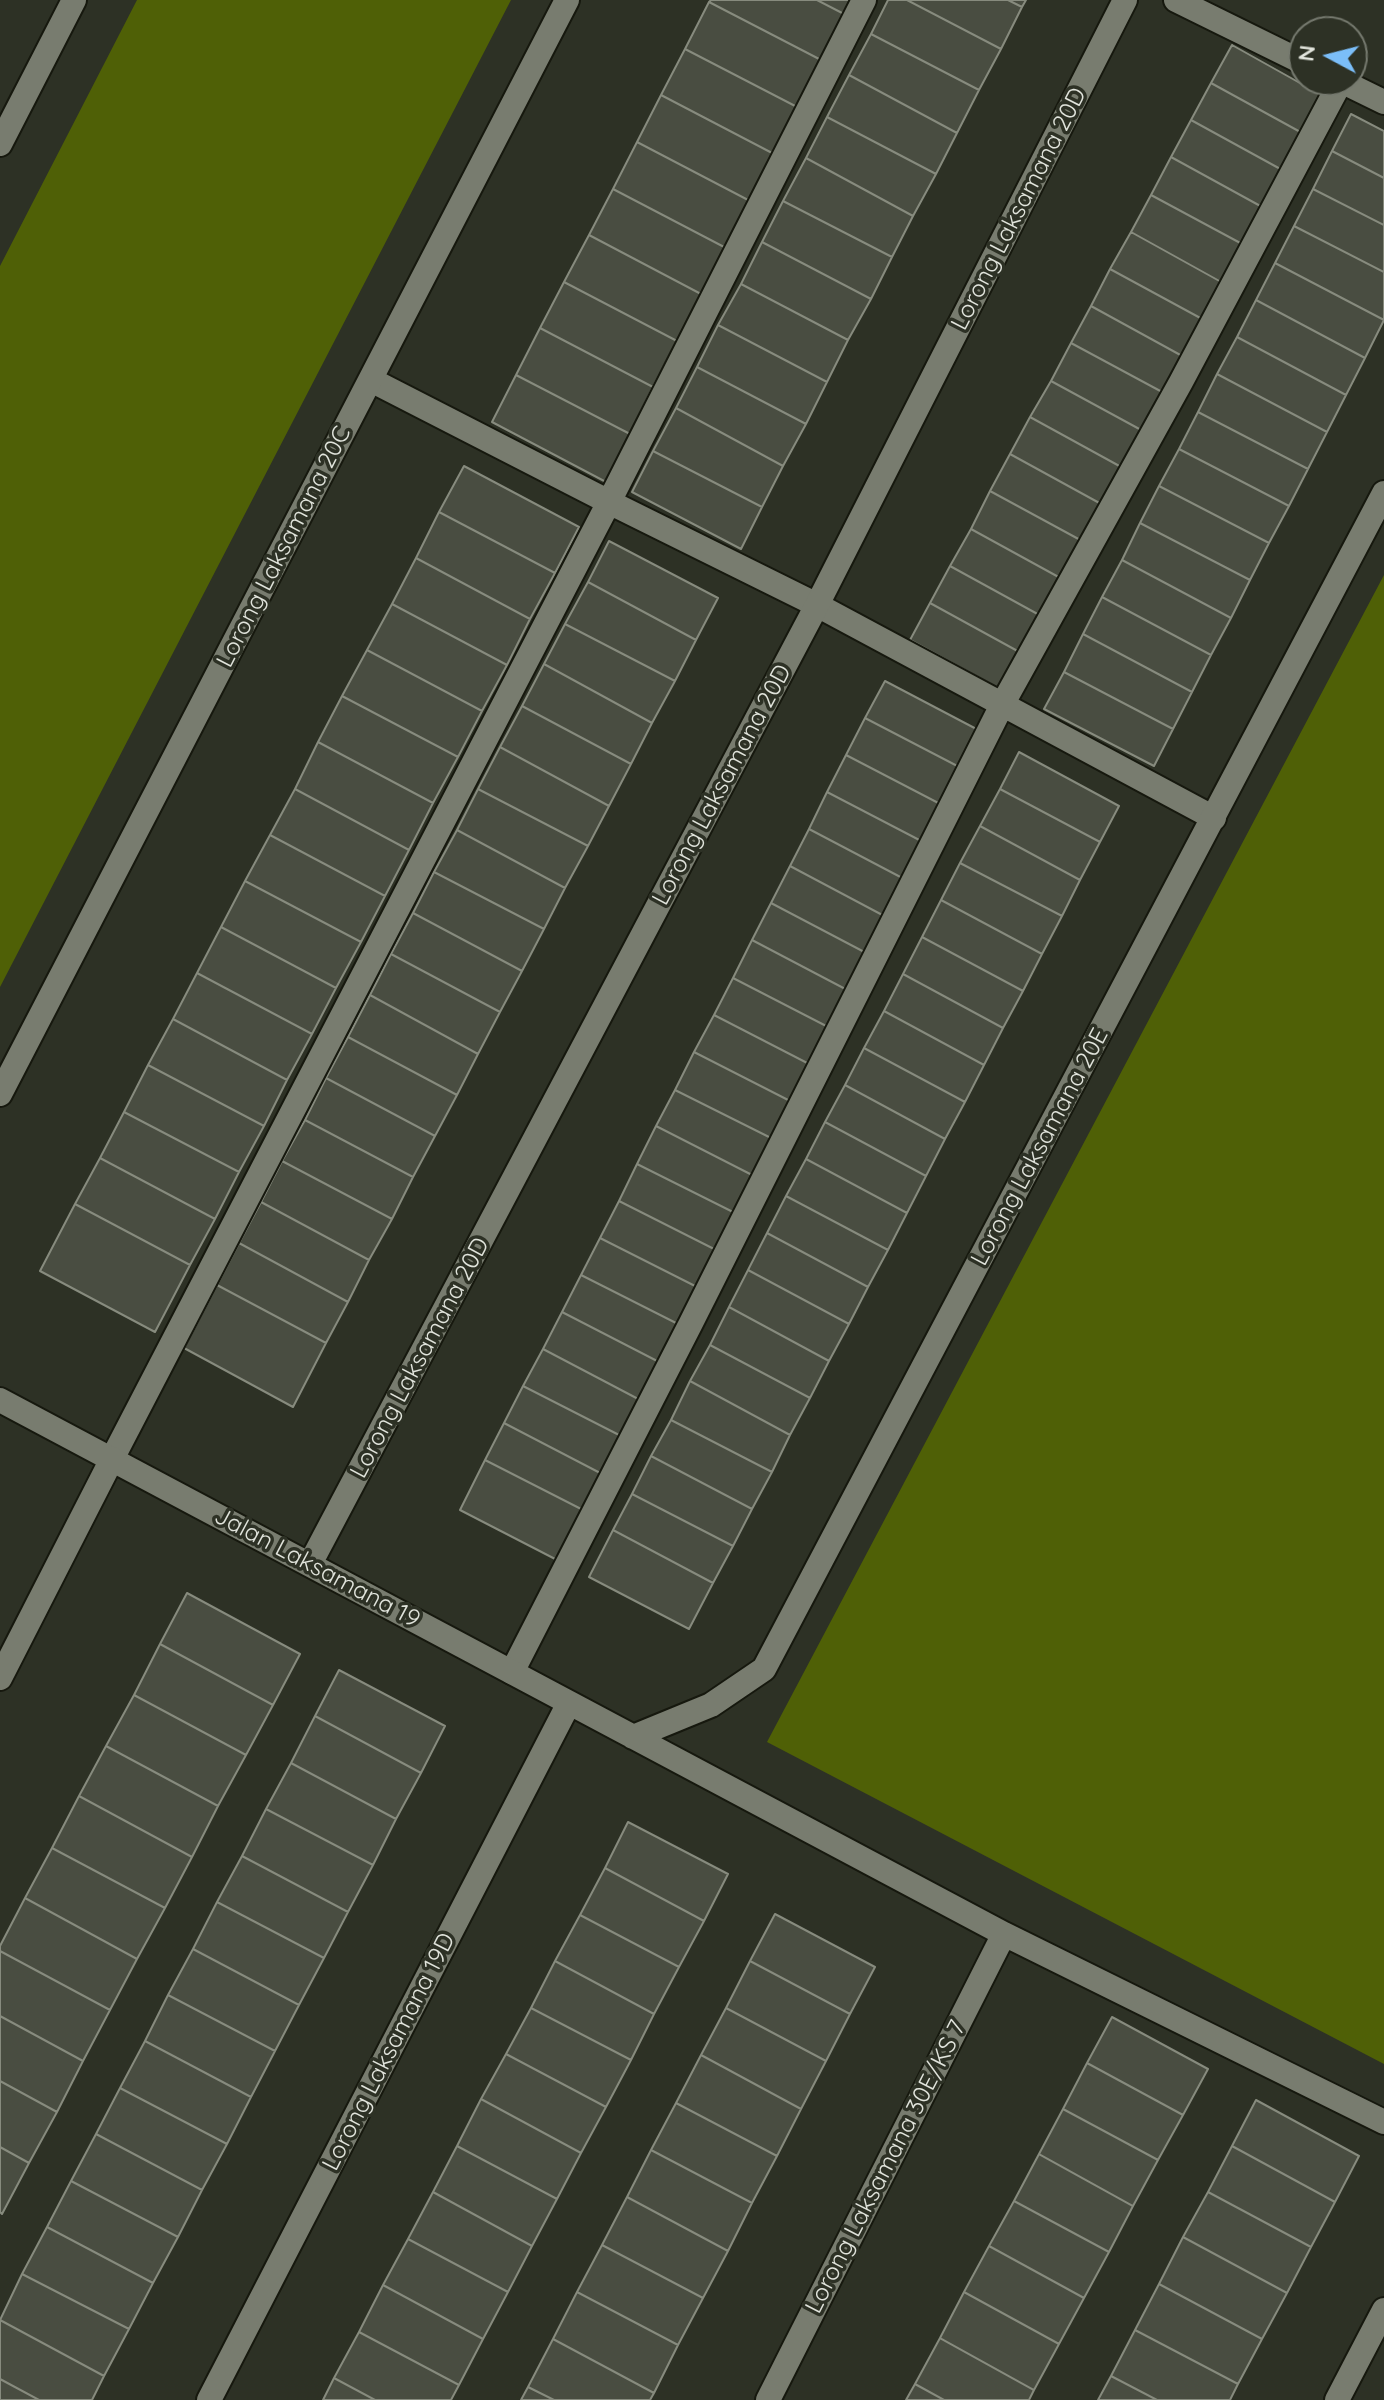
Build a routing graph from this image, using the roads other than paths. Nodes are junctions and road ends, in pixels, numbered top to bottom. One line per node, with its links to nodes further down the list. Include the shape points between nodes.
1 (74, 0): 8 (street)
2 (567, 0): 9 (street, Lorong Laksamana 20C)
3 (864, 0): 11 (street)
4 (1125, 0): 12 (street, Lorong Laksamana 20D)
5 (1176, 0): 6 (street)
6 (1288, 55)
7 (1332, 96): 13 (street)
8 (0, 144)
9 (371, 380): 11 (street); 15 (street, Lorong Laksamana 20C)
10 (1384, 493): 14 (street, Lorong Laksamana 20E)
11 (609, 502): 12 (street); 17 (street)
12 (817, 605): 13 (street); 18 (street, Lorong Laksamana 20D)
13 (1002, 705): 14 (street); 19 (street)
14 (1214, 818): 22 (street, Lorong Laksamana 20E, via 764,1669 711,1705)
15 (0, 1094)
16 (0, 1400): 17 (street, Jalan Laksamana 19)
17 (112, 1459): 18 (street, Jalan Laksamana 19); 20 (street)
18 (310, 1564): 19 (street, Jalan Laksamana 19)
19 (512, 1672): 21 (street, Jalan Laksamana 19)
20 (0, 1678)
21 (569, 1703): 22 (street, Jalan Laksamana 19); 26 (street, Lorong Laksamana 19D)
22 (633, 1737): 23 (street, Jalan Laksamana 19)
23 (1004, 1934): 24 (street, Jalan Laksamana 19); 27 (street, Lorong Laksamana 30E/KS 7)
24 (1384, 2122)
25 (1384, 2310): 28 (street)
26 (209, 2400)
27 (768, 2400)
28 (1337, 2400)

